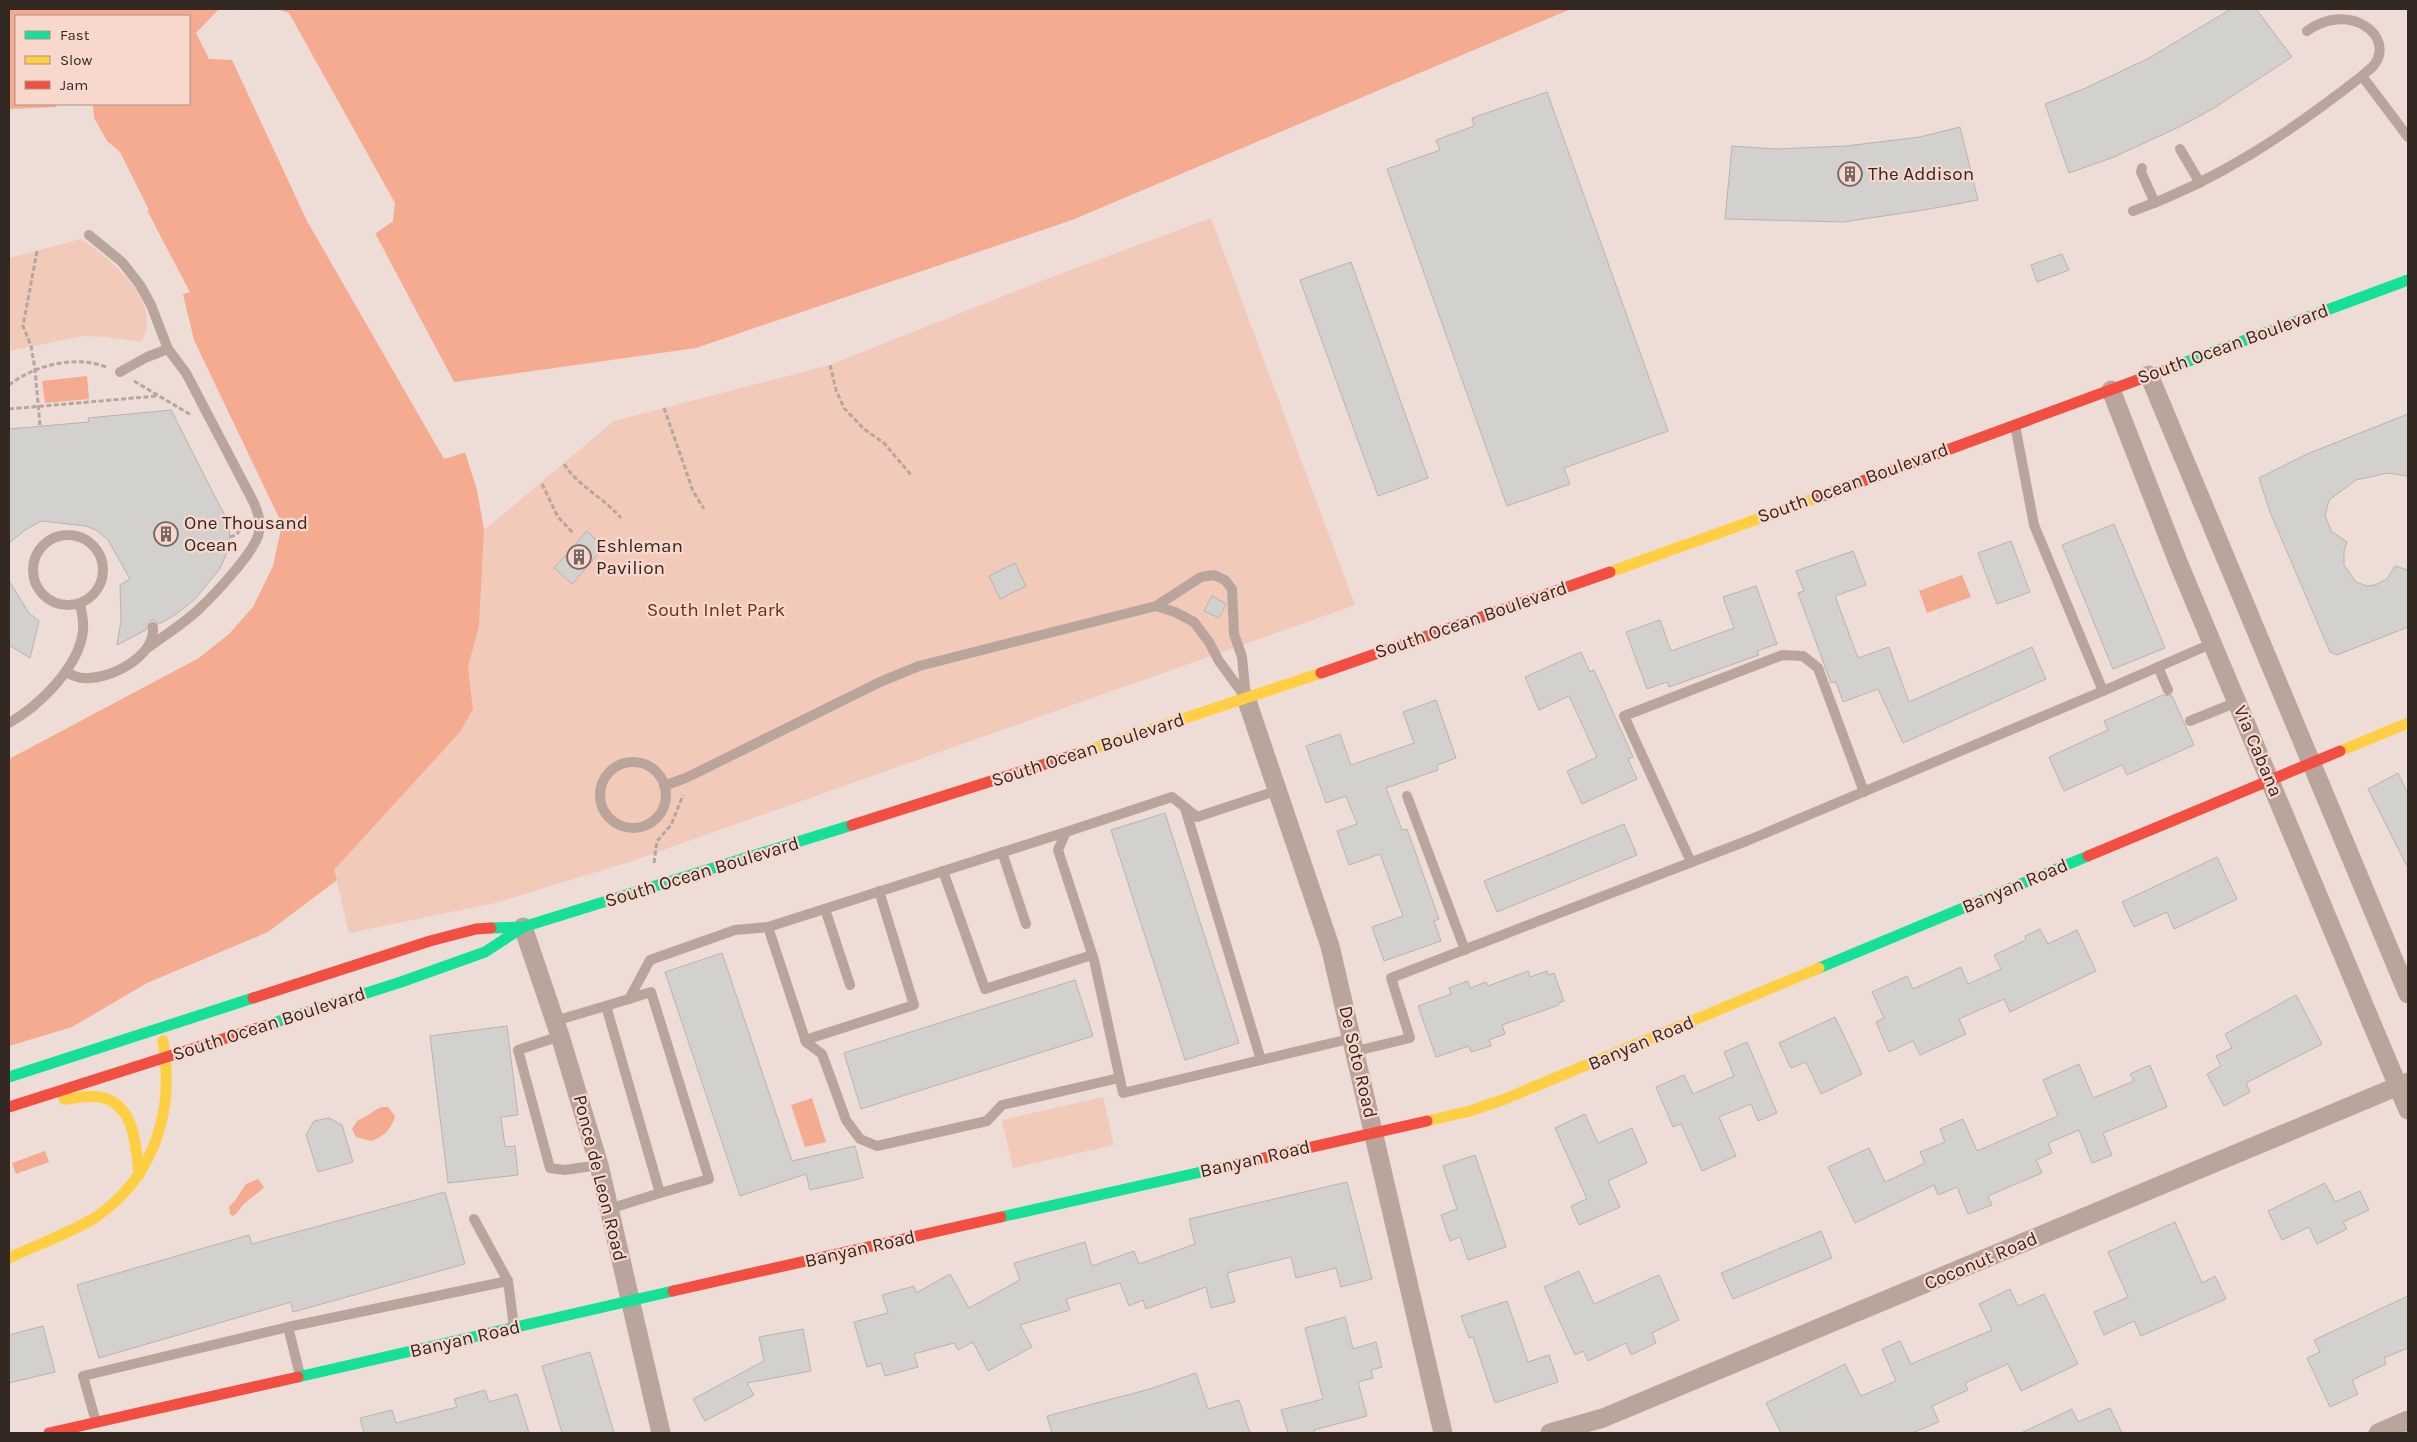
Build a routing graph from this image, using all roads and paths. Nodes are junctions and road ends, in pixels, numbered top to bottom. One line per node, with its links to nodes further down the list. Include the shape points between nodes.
1 (2307, 31): 2 (lane, via 2326,13 2342,10 2355,12 2368,20 2379,45 2375,64)
2 (2362, 76): 3 (lane); 6 (lane, via 2275,141)
3 (2408, 138)
4 (2180, 148): 6 (lane)
5 (2142, 168): 7 (lane)
6 (2200, 183): 7 (lane)
7 (2155, 203): 8 (lane)
8 (2133, 211)
9 (89, 235): 12 (lane, via 122,262 140,285)
10 (37, 251): 14 (path, via 23,326)
11 (2408, 280): 16 (main road, South Ocean Boulevard)
12 (168, 349): 15 (lane, via 147,356); 38 (lane, via 186,373 254,503 260,518 259,534 253,547 197,611)
13 (830, 365): 27 (path, via 844,408 864,429 884,443)
14 (36, 370): 15 (path, via 94,362); 17 (path); 20 (path)
15 (120, 372): 19 (path)
16 (2149, 375): 18 (main road, South Ocean Boulevard); 48 (street)
17 (9, 385)
18 (2111, 390): 24 (main road, South Ocean Boulevard); 37 (street, Via Cabana)
19 (158, 396): 20 (path); 23 (path, via 191,416)
20 (39, 407): 22 (path); 25 (path)
21 (664, 408): 29 (path, via 693,491)
22 (9, 409)
23 (195, 424)
24 (2015, 424): 42 (lane, via 2034,525); 43 (main road, South Ocean Boulevard, via 1554,591)
25 (40, 426)
26 (564, 464): 30 (path, via 582,486 597,494)
27 (912, 474)
28 (542, 484): 32 (path, via 558,517)
29 (704, 509)
30 (621, 518)
31 (246, 523): 33 (path, via 240,532)
32 (574, 534)
33 (230, 537)
34 (80, 604): 34 (lane, via 100,588 103,562 88,541 63,535 51,539 35,559 36,585 43,596 54,603); 40 (lane, via 84,618 83,633)
35 (1156, 606): 43 (lane, via 1194,622); 43 (lane, via 1202,577 1214,575 1225,580 1232,589 1233,626 1242,657); 49 (lane, via 919,666)
36 (153, 627): 38 (lane)
37 (2213, 643): 39 (lane); 44 (street, Via Cabana)
38 (149, 647): 40 (lane, via 141,656 102,676 82,679)
39 (2158, 667): 41 (lane); 42 (lane)
40 (65, 672): 46 (lane, via 35,706)
41 (2168, 690)
42 (2103, 691): 53 (lane)
43 (1246, 698): 52 (street, De Soto Road); 60 (main road, South Ocean Boulevard, via 1044,765)
44 (2237, 702): 45 (lane); 50 (street, Via Cabana)
45 (2190, 721)
46 (9, 723)
47 (2408, 723): 48 (main road, Banyan Road)
48 (2312, 763): 50 (main road, Banyan Road); 69 (street)
49 (688, 777): 51 (lane); 60 (path, via 676,816 654,849)
50 (2270, 780): 80 (street, Via Cabana); 84 (main road, Banyan Road, via 1505,1099 1470,1111)
51 (664, 786): 51 (lane, via 648,765 621,764 602,782 600,796 603,809 611,820 622,826 635,828 646,825 662,810 666,800)
52 (1278, 790): 55 (lane, via 1197,817); 75 (street, De Soto Road, via 1324,924)
53 (1864, 792): 58 (lane); 58 (lane, via 1818,668 1803,656 1782,655 1624,716)
54 (1407, 796): 66 (lane)
55 (1185, 808): 56 (lane, via 1172,798); 77 (lane)
56 (1066, 832): 57 (lane); 67 (lane, via 1058,850)
57 (1002, 852): 59 (lane); 63 (lane)
58 (1691, 862): 66 (lane)
59 (943, 871): 61 (lane); 67 (lane, via 985,989)
60 (655, 886): 64 (main road, South Ocean Boulevard)
61 (879, 891): 62 (lane); 74 (lane, via 914,1005)
62 (825, 909): 65 (lane); 68 (lane)
63 (1026, 924)
64 (523, 927): 72 (main road, South Ocean Boulevard, via 476,929); 73 (street, Ponce de Leon Road); 76 (main road, South Ocean Boulevard, via 485,952)
65 (768, 927): 70 (lane, via 735,930 650,960); 74 (lane)
66 (1465, 950): 75 (lane, via 1392,978 1410,1038)
67 (1092, 954): 79 (lane)
68 (850, 985)
69 (2408, 994)
70 (628, 999): 71 (lane); 87 (lane, via 651,992 709,1178)
71 (606, 1006): 73 (lane); 87 (lane)
72 (159, 1028): 76 (main road); 78 (main road, South Ocean Boulevard)
73 (558, 1028): 85 (street, Ponce de Leon Road); 85 (lane, via 518,1050 550,1168 565,1170)
74 (805, 1040): 79 (lane, via 822,1054 846,1120 860,1139 877,1146 987,1121 1002,1105)
75 (1354, 1045): 77 (lane); 84 (street, De Soto Road)
76 (167, 1057): 81 (main road, South Ocean Boulevard); 86 (main road, via 164,1112 155,1142)
77 (1261, 1060): 79 (lane, via 1123,1093)
78 (9, 1077)
79 (1119, 1078)
80 (2403, 1084): 83 (street, Via Cabana); 101 (street, Coconut Road, via 1603,1418)
81 (28, 1101): 82 (main road, South Ocean Boulevard); 86 (main road, via 95,1097 113,1102 122,1110 133,1130)
82 (9, 1107)
83 (2408, 1110)
84 (1374, 1132): 92 (main road, Banyan Road); 100 (street, De Soto Road)
85 (599, 1165): 88 (street, Ponce de Leon Road)
86 (139, 1174): 90 (main road, via 112,1204 96,1216)
87 (660, 1193): 88 (lane)
88 (610, 1209): 92 (street, Ponce de Leon Road)
89 (474, 1219): 91 (lane)
90 (9, 1258)
91 (508, 1281): 93 (lane); 94 (lane)
92 (630, 1301): 94 (main road, Banyan Road); 99 (street, Ponce de Leon Road)
93 (288, 1327): 95 (lane); 97 (lane, via 82,1376)
94 (514, 1328): 95 (main road, Banyan Road)
95 (300, 1376): 97 (main road, Banyan Road)
96 (2408, 1420): 102 (street)
97 (96, 1423): 98 (main road, Banyan Road)
98 (54, 1433)
99 (661, 1433)
100 (1443, 1433)
101 (1550, 1433)
102 (2378, 1433)

